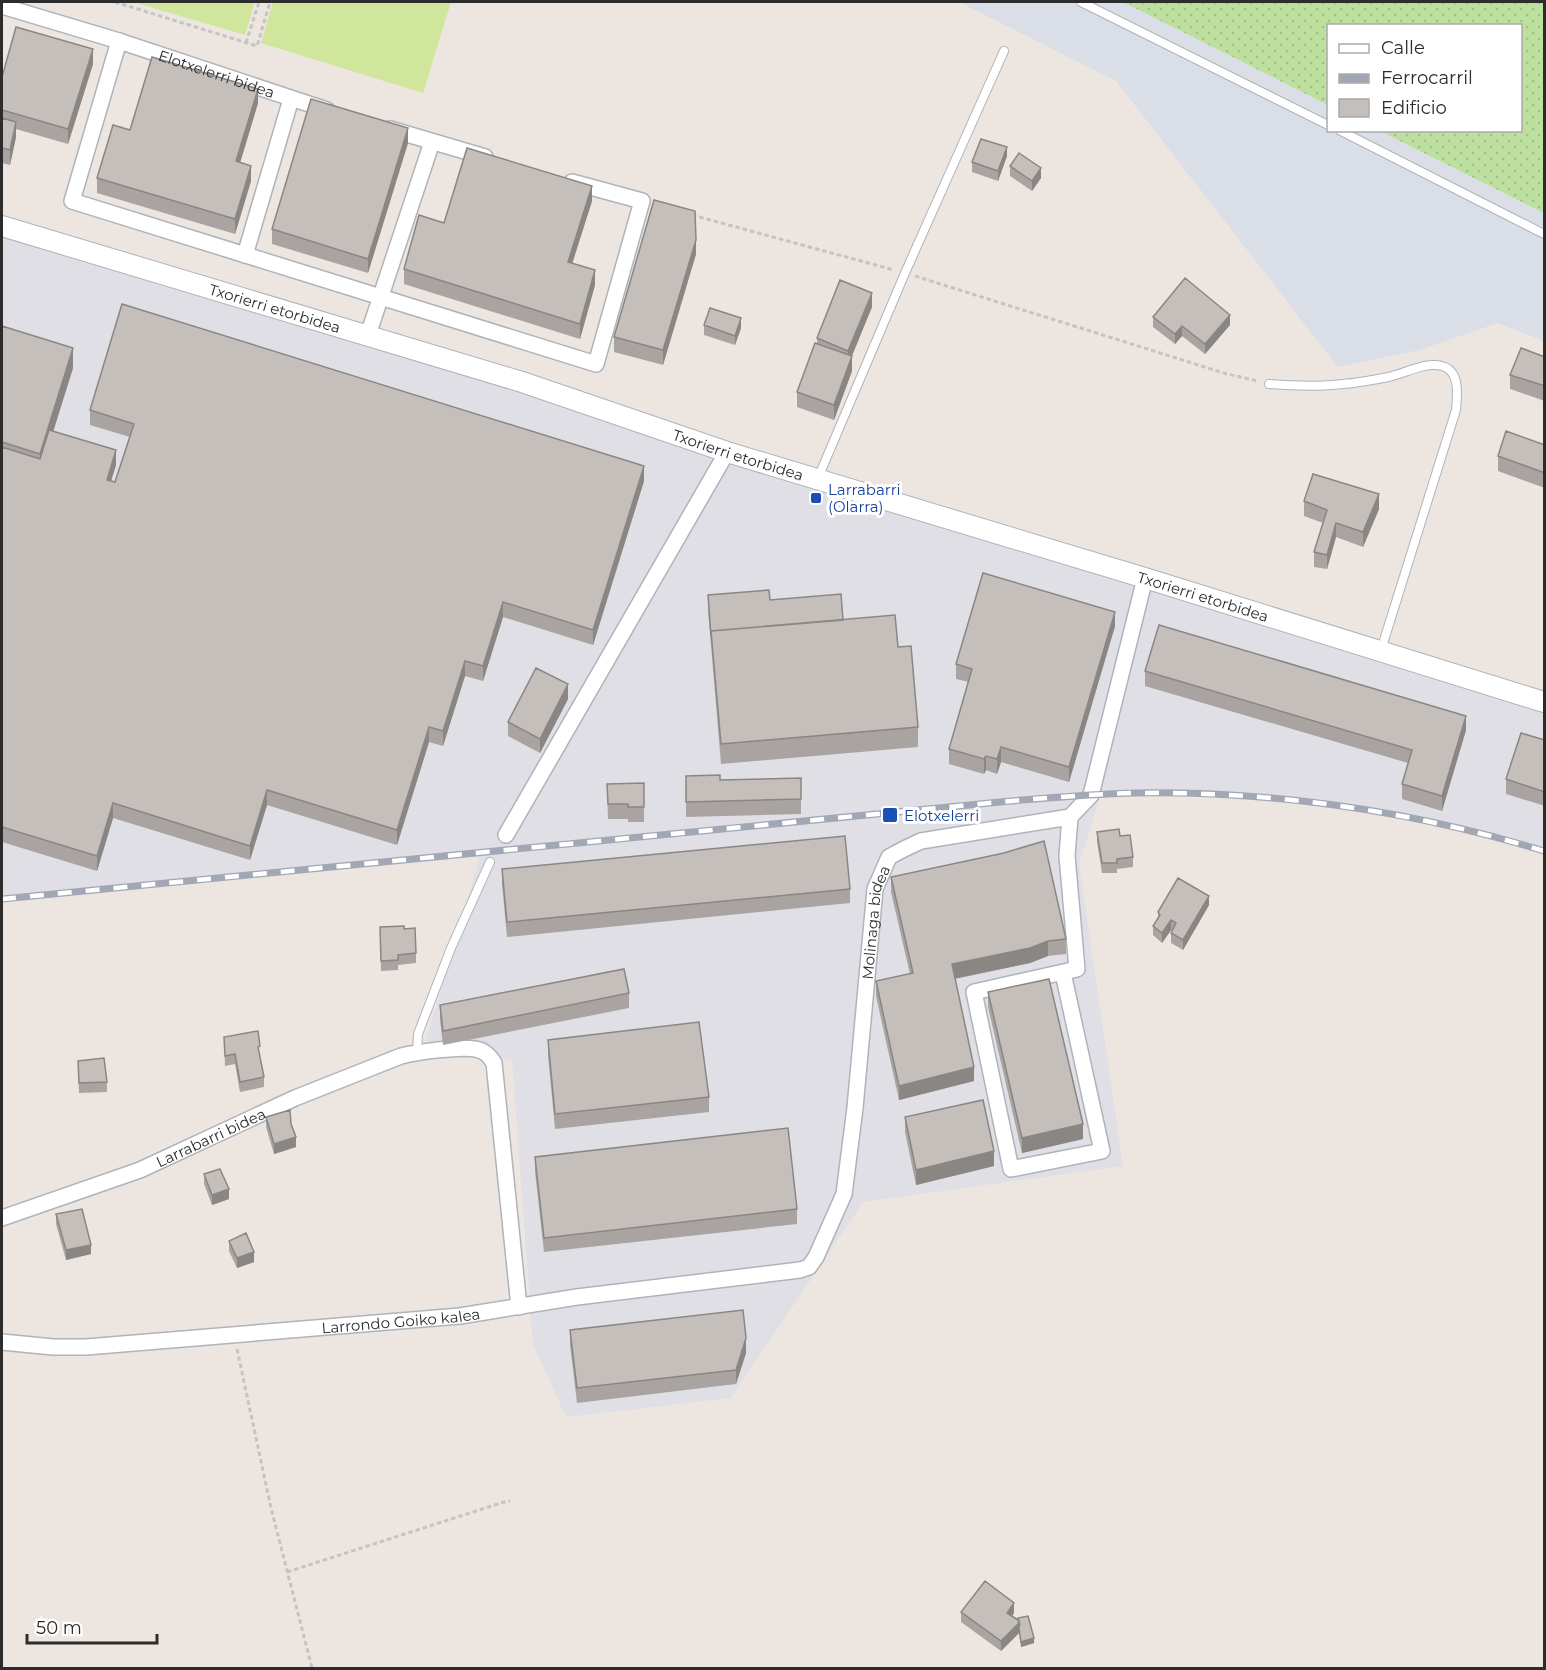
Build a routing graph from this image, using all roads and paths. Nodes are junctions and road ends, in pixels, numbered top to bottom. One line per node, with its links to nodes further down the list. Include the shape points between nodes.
1 (115, 2): 7 (path)
2 (259, 2): 7 (path)
3 (270, 2): 7 (path, via 257,46)
4 (1081, 2): 11 (lane)
5 (2, 6): 6 (street, Elotxelerri bidea)
6 (119, 41): 9 (street, Elotxelerri bidea); 20 (street, via 72,201)
7 (246, 43)
8 (1004, 51): 21 (lane)
9 (291, 99): 10 (street, Elotxelerri bidea); 20 (street)
10 (345, 116)
11 (1327, 124)
12 (378, 125): 14 (street)
13 (1343, 132): 19 (lane)
14 (432, 142): 15 (street); 22 (street)
15 (498, 161)
16 (553, 176): 22 (street, via 642,201 596,364)
17 (688, 214): 21 (path)
18 (2, 226): 23 (street, Txorierri etorbidea)
19 (1545, 234)
20 (245, 255): 22 (street)
21 (905, 273): 24 (path, via 1216,371); 26 (lane)
22 (380, 296): 23 (street)
23 (368, 335): 25 (street, Txorierri etorbidea, via 522,382)
24 (1269, 384): 28 (lane, via 1342,384 1390,377 1427,366 1442,366 1452,372 1457,386 1456,410)
25 (727, 452): 26 (street, Txorierri etorbidea); 31 (street)
26 (817, 479): 27 (street, Txorierri etorbidea)
27 (1145, 578): 28 (street, Txorierri etorbidea); 30 (street, via 1091,795)
28 (1381, 652): 29 (street, Txorierri etorbidea)
29 (1545, 702)
30 (1070, 817): 33 (street, via 1067,856 1077,969); 36 (street, Molinaga bidea, via 921,841 889,857 874,889 844,1194 816,1257 809,1267)
31 (506, 835)
32 (490, 862): 34 (lane, via 451,948 418,1034)
33 (1063, 973): 33 (street, via 974,992 1011,1169 1102,1151)
34 (417, 1052): 35 (street, Larrabarri bidea, via 296,1098 140,1170); 37 (street, Larrabarri bidea, via 475,1048 488,1054 494,1063)
35 (2, 1218)
36 (800, 1270): 37 (street, Larrondo Goiko kalea)
37 (519, 1307): 38 (street, Larrondo Goiko kalea)
38 (235, 1336): 39 (street, Larrondo Goiko kalea, via 64,1347); 41 (path)
39 (2, 1342)
40 (510, 1501): 41 (path)
41 (287, 1572): 42 (path)
42 (312, 1668)

